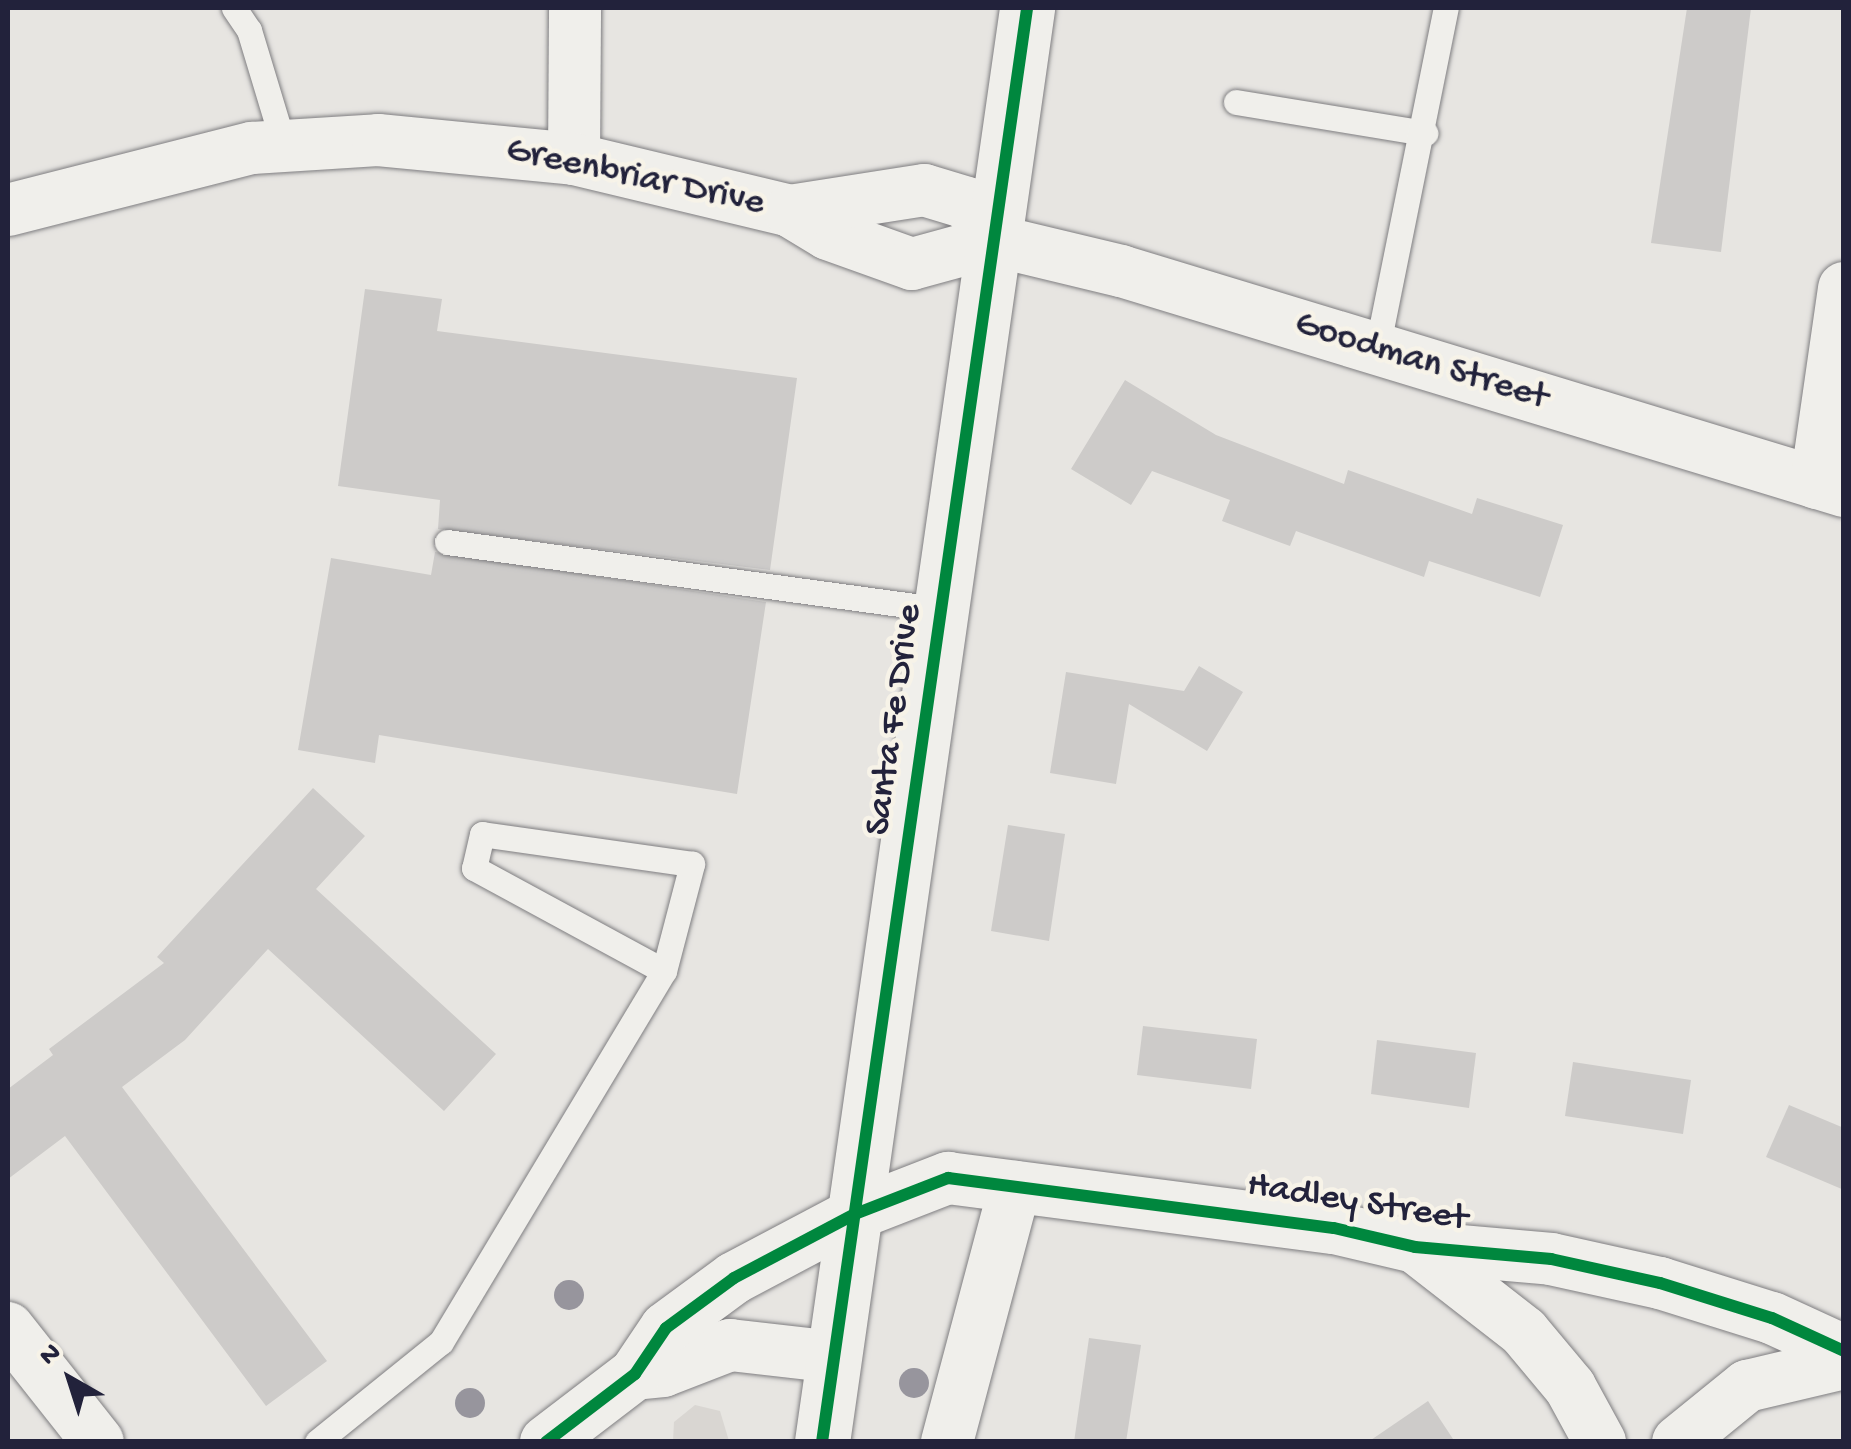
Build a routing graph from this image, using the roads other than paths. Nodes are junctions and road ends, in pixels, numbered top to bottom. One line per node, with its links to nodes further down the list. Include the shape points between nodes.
1 (234, 8): 7 (lane, via 249,30)
2 (574, 8): 8 (street)
3 (1027, 8): 11 (main road, Santa Fe Drive)
4 (1446, 8): 6 (lane)
5 (1236, 102): 6 (lane)
6 (1425, 132): 13 (lane)
7 (284, 146): 8 (street, Greenbriar Drive, via 378,140); 9 (street, Greenbriar Drive, via 176,163)
8 (574, 159): 10 (street, Greenbriar Drive)
9 (8, 210)
10 (790, 210): 11 (street, Greenbriar Drive, via 828,234 912,264); 11 (street, Greenbriar Drive, via 924,190 967,203)
11 (996, 241): 13 (street, Goodman Street); 16 (main road, Santa Fe Drive)
12 (1844, 288): 14 (street)
13 (1376, 349): 14 (street, Goodman Street)
14 (1830, 487)
15 (446, 542): 16 (lane)
16 (942, 610): 19 (main road, Santa Fe Drive)
17 (664, 971): 17 (lane, via 474,868 482,834 692,864); 27 (lane, via 440,1342)
18 (1015, 1187): 19 (street, Hadley Street, via 948,1178); 20 (street, Hadley Street, via 1334,1228); 30 (street)
19 (855, 1214): 22 (main road, Santa Fe Drive); 25 (street, Hadley Street, via 720,1288 666,1328)
20 (1415, 1247): 21 (street, Hadley Street, via 1551,1259 1660,1283 1772,1318); 31 (street, via 1524,1332 1570,1387)
21 (1844, 1351)
22 (835, 1357): 25 (street, via 730,1345 664,1371); 29 (main road, Santa Fe Drive)
23 (16, 1358): 26 (street)
24 (1844, 1363): 32 (street, via 1746,1386)
25 (635, 1374): 28 (street)
26 (98, 1442)
27 (318, 1442)
28 (546, 1442)
29 (822, 1442)
30 (946, 1442)
31 (1600, 1442)
32 (1678, 1442)

